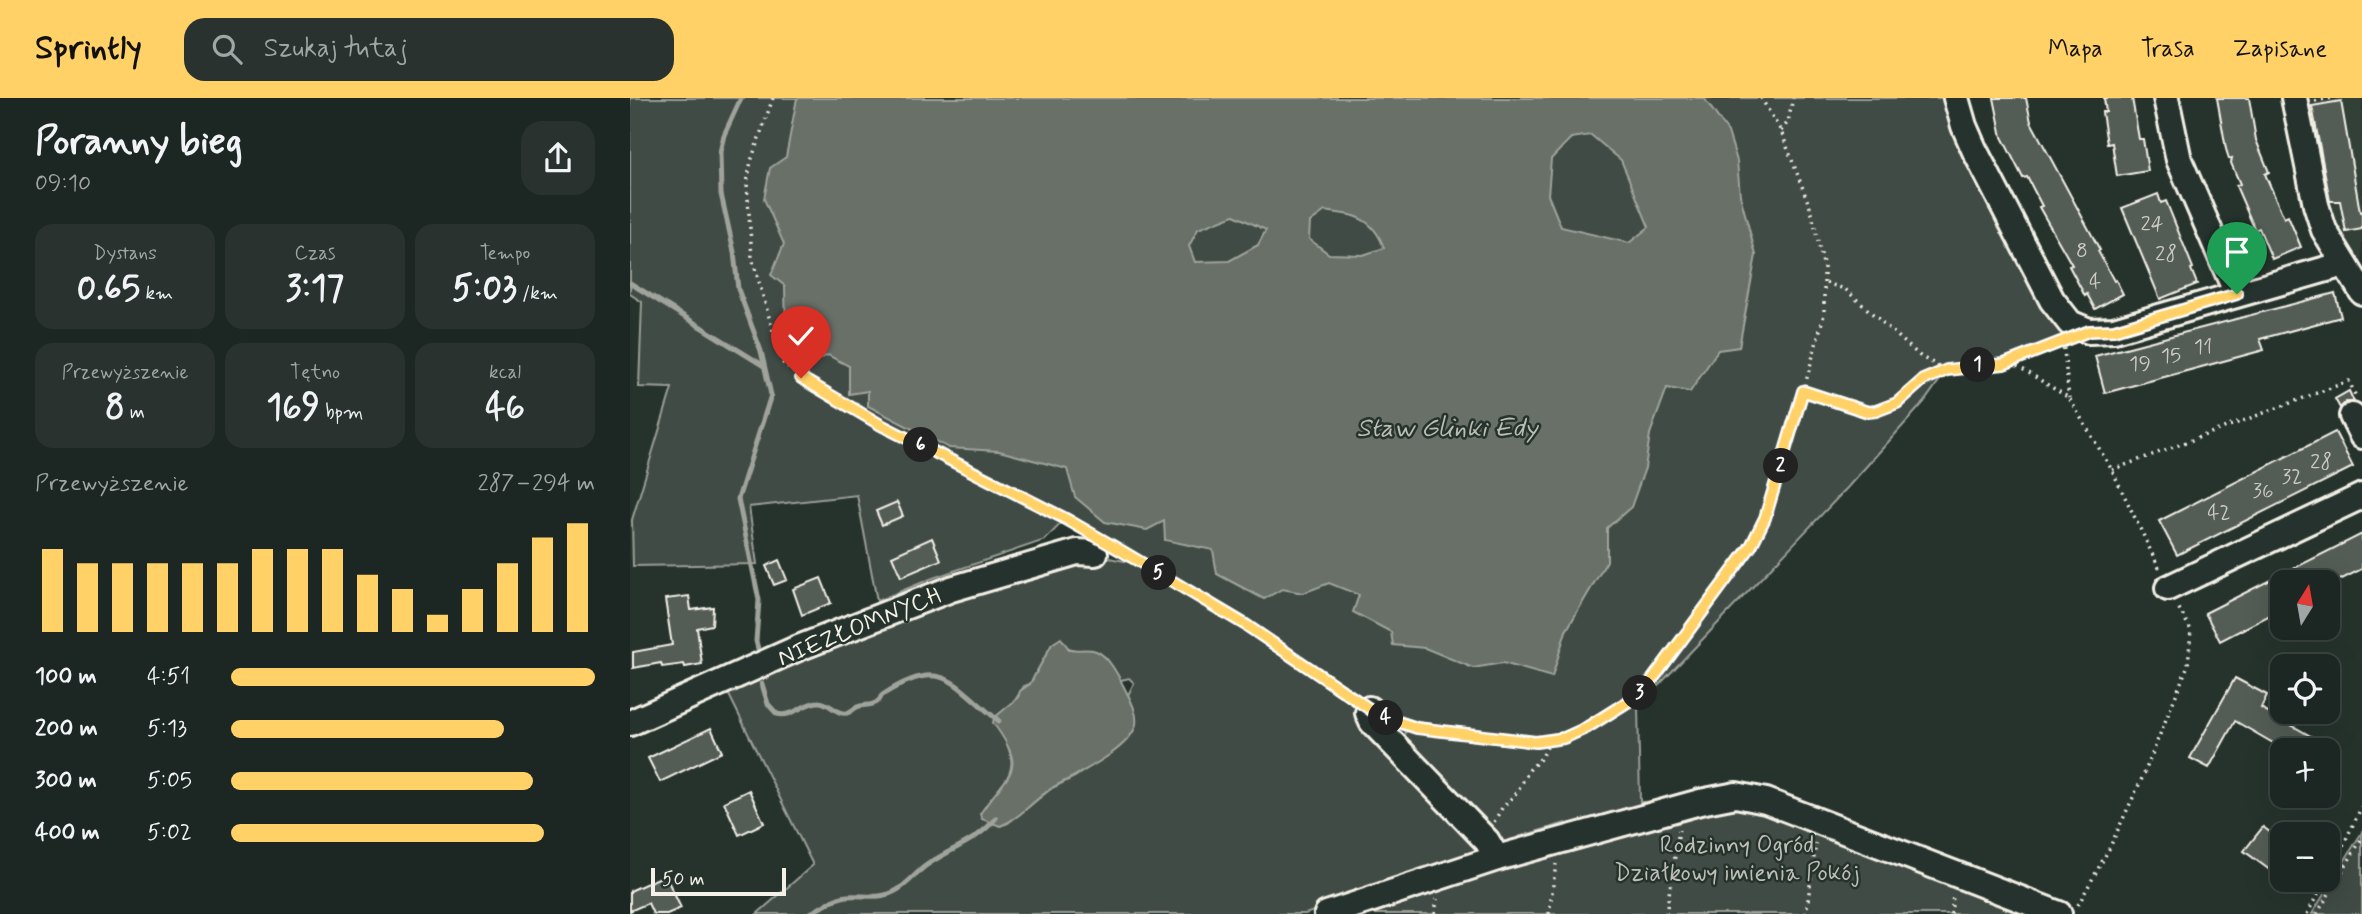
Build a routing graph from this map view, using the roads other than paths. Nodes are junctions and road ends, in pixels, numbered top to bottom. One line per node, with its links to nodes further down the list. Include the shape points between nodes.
1 (1956, 98): 6 (street, via 1975,149 2052,300 2070,323 2089,331 2114,330)
2 (2166, 98): 6 (street, via 2179,160)
3 (2294, 98): 4 (street, via 2316,205)
4 (2343, 264): 5 (street); 6 (street)
5 (2362, 292)
6 (2237, 294)
7 (2362, 496): 9 (street)
8 (1099, 544): 11 (street, NIEZŁOMNYCH, via 941,593 787,653)
9 (2168, 588)
10 (1369, 709): 12 (street, via 1372,723)
11 (630, 723)
12 (1492, 850): 13 (street); 14 (street, via 1727,796 1744,796)
13 (1327, 914)
14 (2059, 914)

